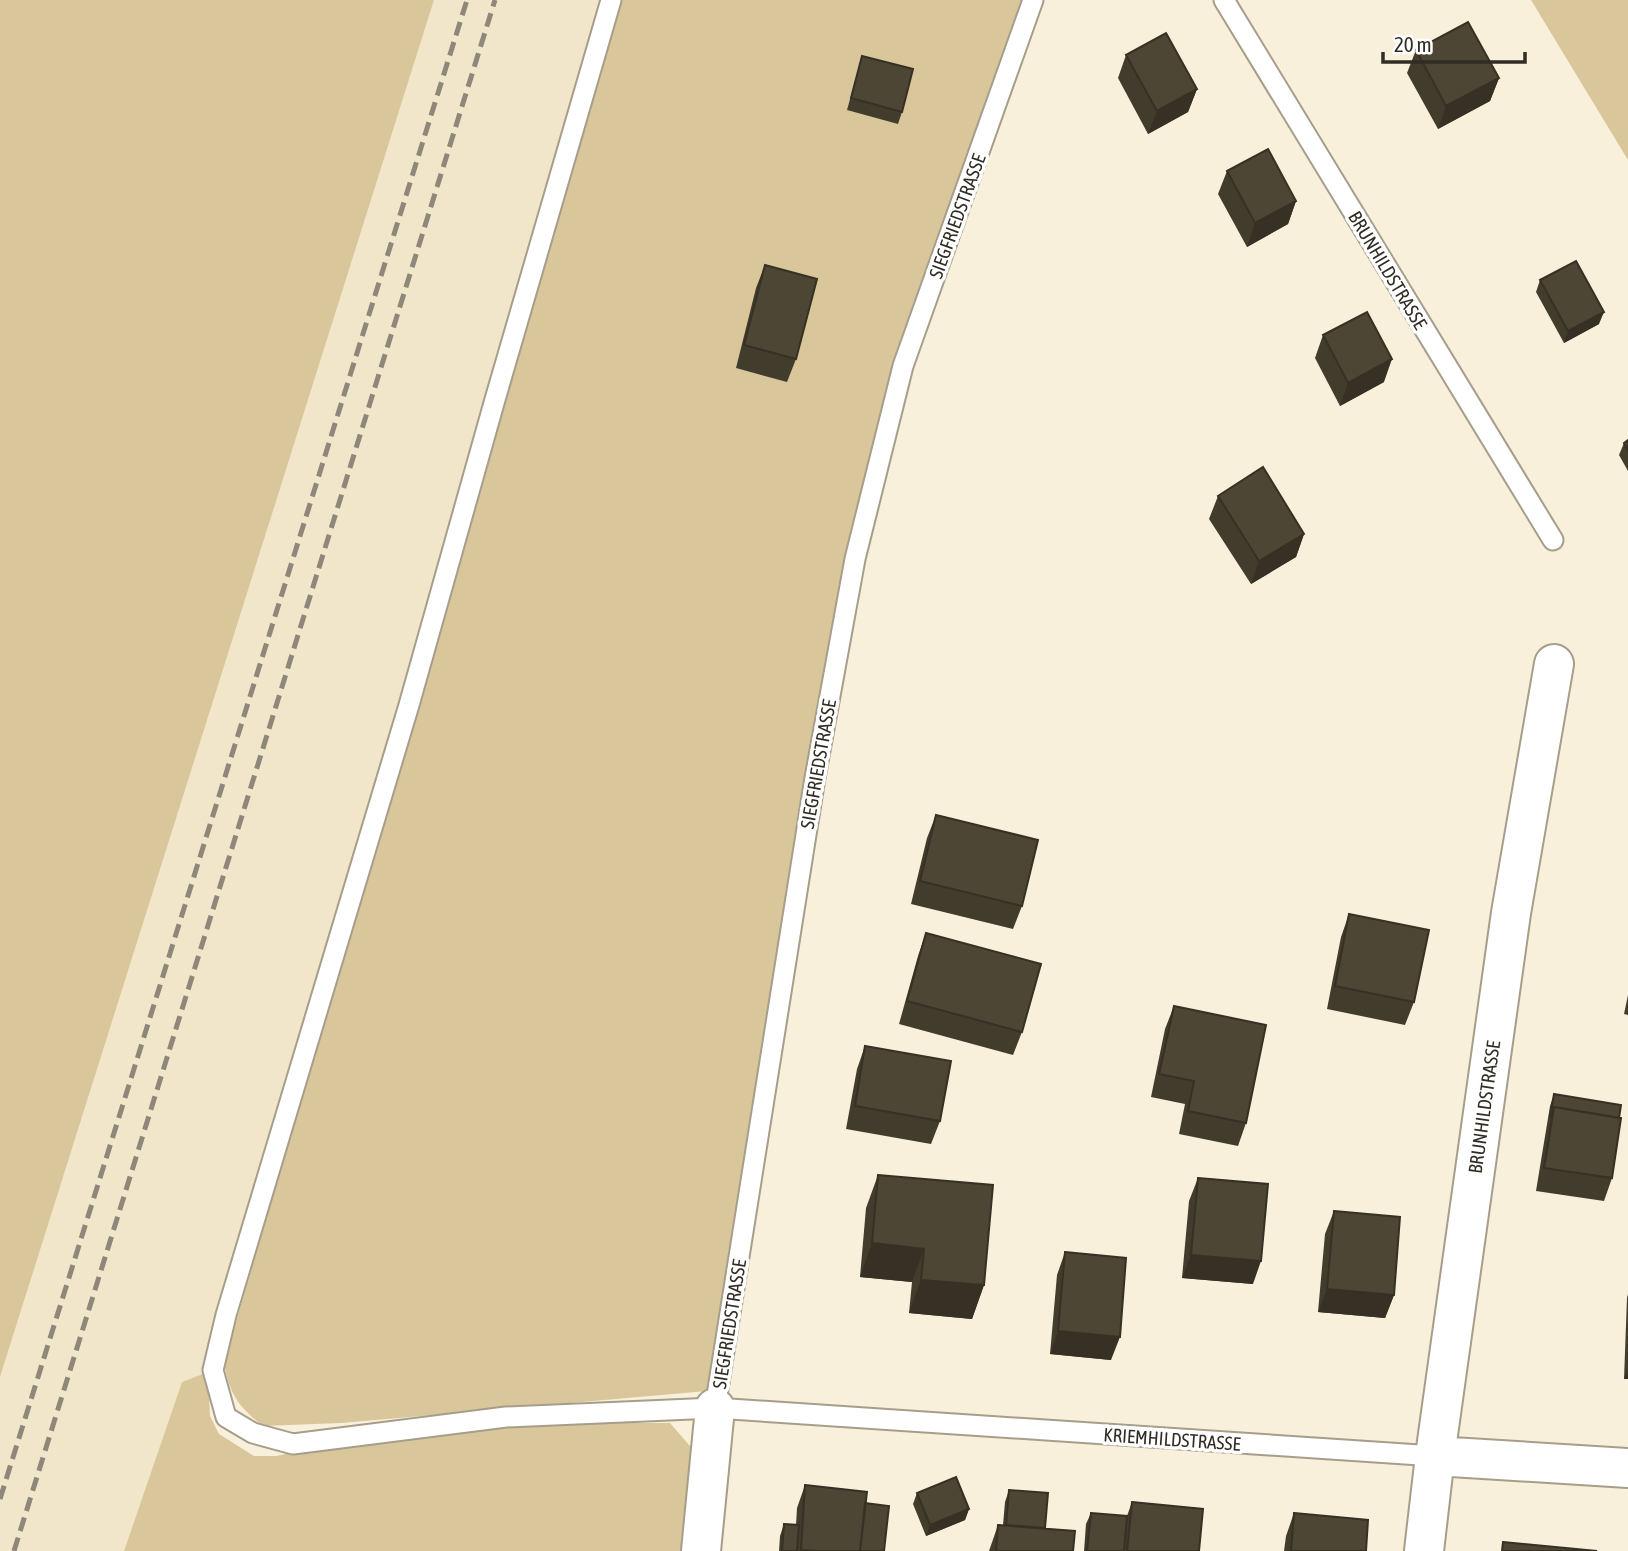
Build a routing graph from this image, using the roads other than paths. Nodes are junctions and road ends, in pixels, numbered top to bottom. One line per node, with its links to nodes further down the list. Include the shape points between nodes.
1 (611, 0): 6 (lane, KRIEMHILDSTRASSE, via 213,1370 226,1417 253,1433 293,1444 506,1417)
2 (1033, 0): 6 (lane, SIEGFRIEDSTRASSE, via 904,366 855,559 815,778)
3 (1224, 0): 4 (lane, BRUNHILDSTRASSE)
4 (1553, 540)
5 (1554, 664): 7 (street, BRUNHILDSTRASSE, via 1511,913)
6 (715, 1408): 7 (lane, KRIEMHILDSTRASSE); 9 (street, SIEGFRIEDSTRASSE)
7 (1435, 1456): 8 (street, KRIEMHILDSTRASSE); 10 (street, BRUNHILDSTRASSE)
8 (1628, 1468)
9 (701, 1551)
10 (1424, 1551)

